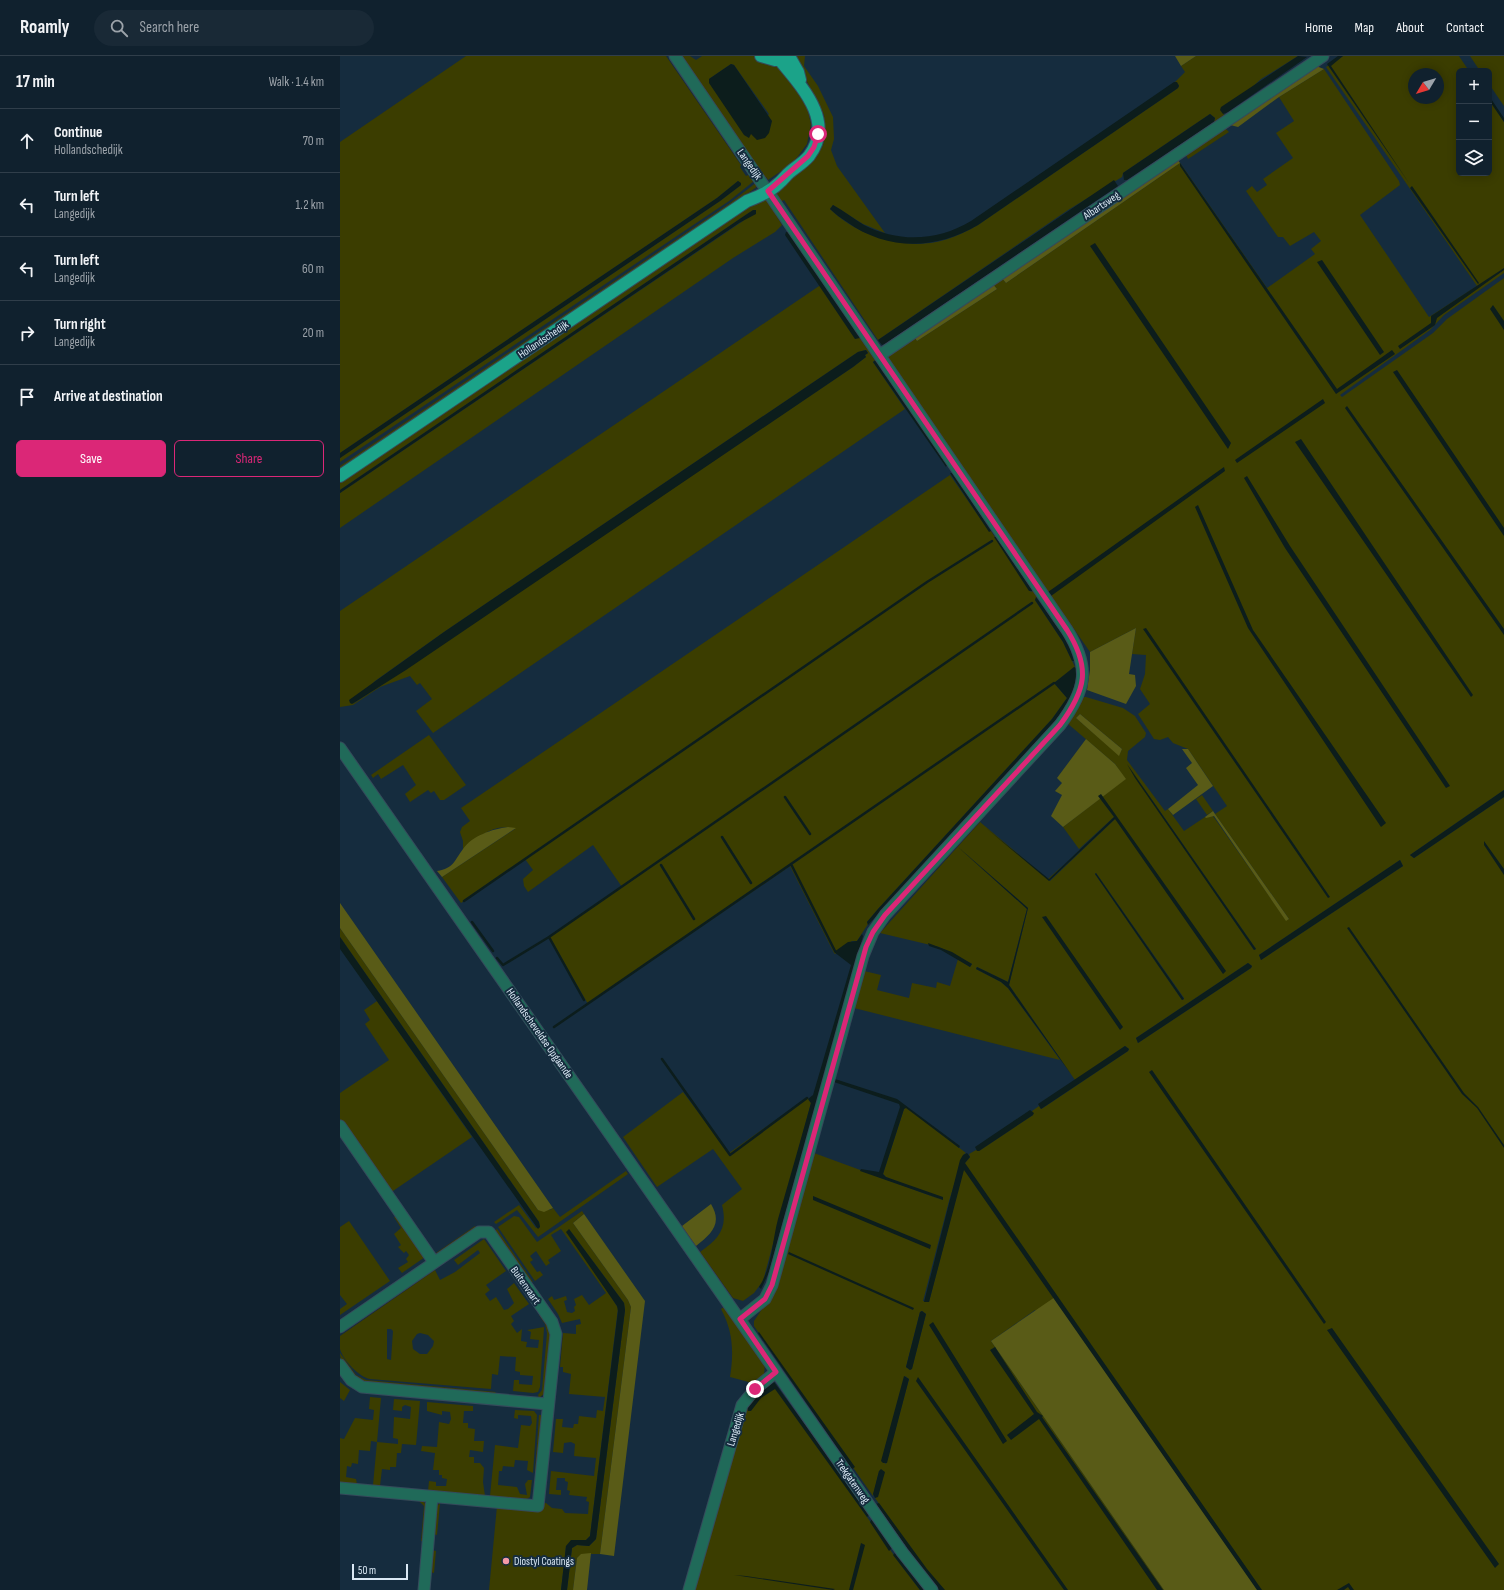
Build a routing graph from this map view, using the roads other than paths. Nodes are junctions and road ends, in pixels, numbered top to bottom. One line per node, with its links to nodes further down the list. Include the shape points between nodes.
1 (675, 56): 5 (street, Langedijk)
2 (761, 56): 4 (main road, via 770,60)
3 (1322, 56): 6 (street, Albartsweg)
4 (785, 57): 5 (main road, Hollandschedijk, via 798,72 800,83 813,105 819,125 818,134 808,156 789,173 774,178)
5 (766, 188): 6 (street, Langedijk); 7 (main road, Hollandschedijk)
6 (880, 355): 11 (street, Langedijk, via 1069,633 1081,659 1082,683 1075,704 1060,725 885,915 873,932 863,956 772,1285 765,1299)
7 (340, 476)
8 (340, 748): 11 (street, Hollandscheveldse Opgaande)
9 (340, 1126): 10 (street)
10 (434, 1262): 12 (street, Buitenvaart); 15 (street, Buitenvaart, via 479,1232 489,1232 552,1322 556,1334)
11 (740, 1319): 14 (street)
12 (340, 1327)
13 (340, 1365): 15 (street, via 351,1380 362,1386)
14 (776, 1372): 19 (street, Langedijk, via 755,1389 742,1405); 20 (street, Trekgatenweg)
15 (547, 1404): 17 (street, Buitenvaart, via 538,1506)
16 (340, 1488): 17 (street, Buitenvaart)
17 (432, 1497): 18 (street)
18 (424, 1590)
19 (689, 1590)
20 (932, 1590)

